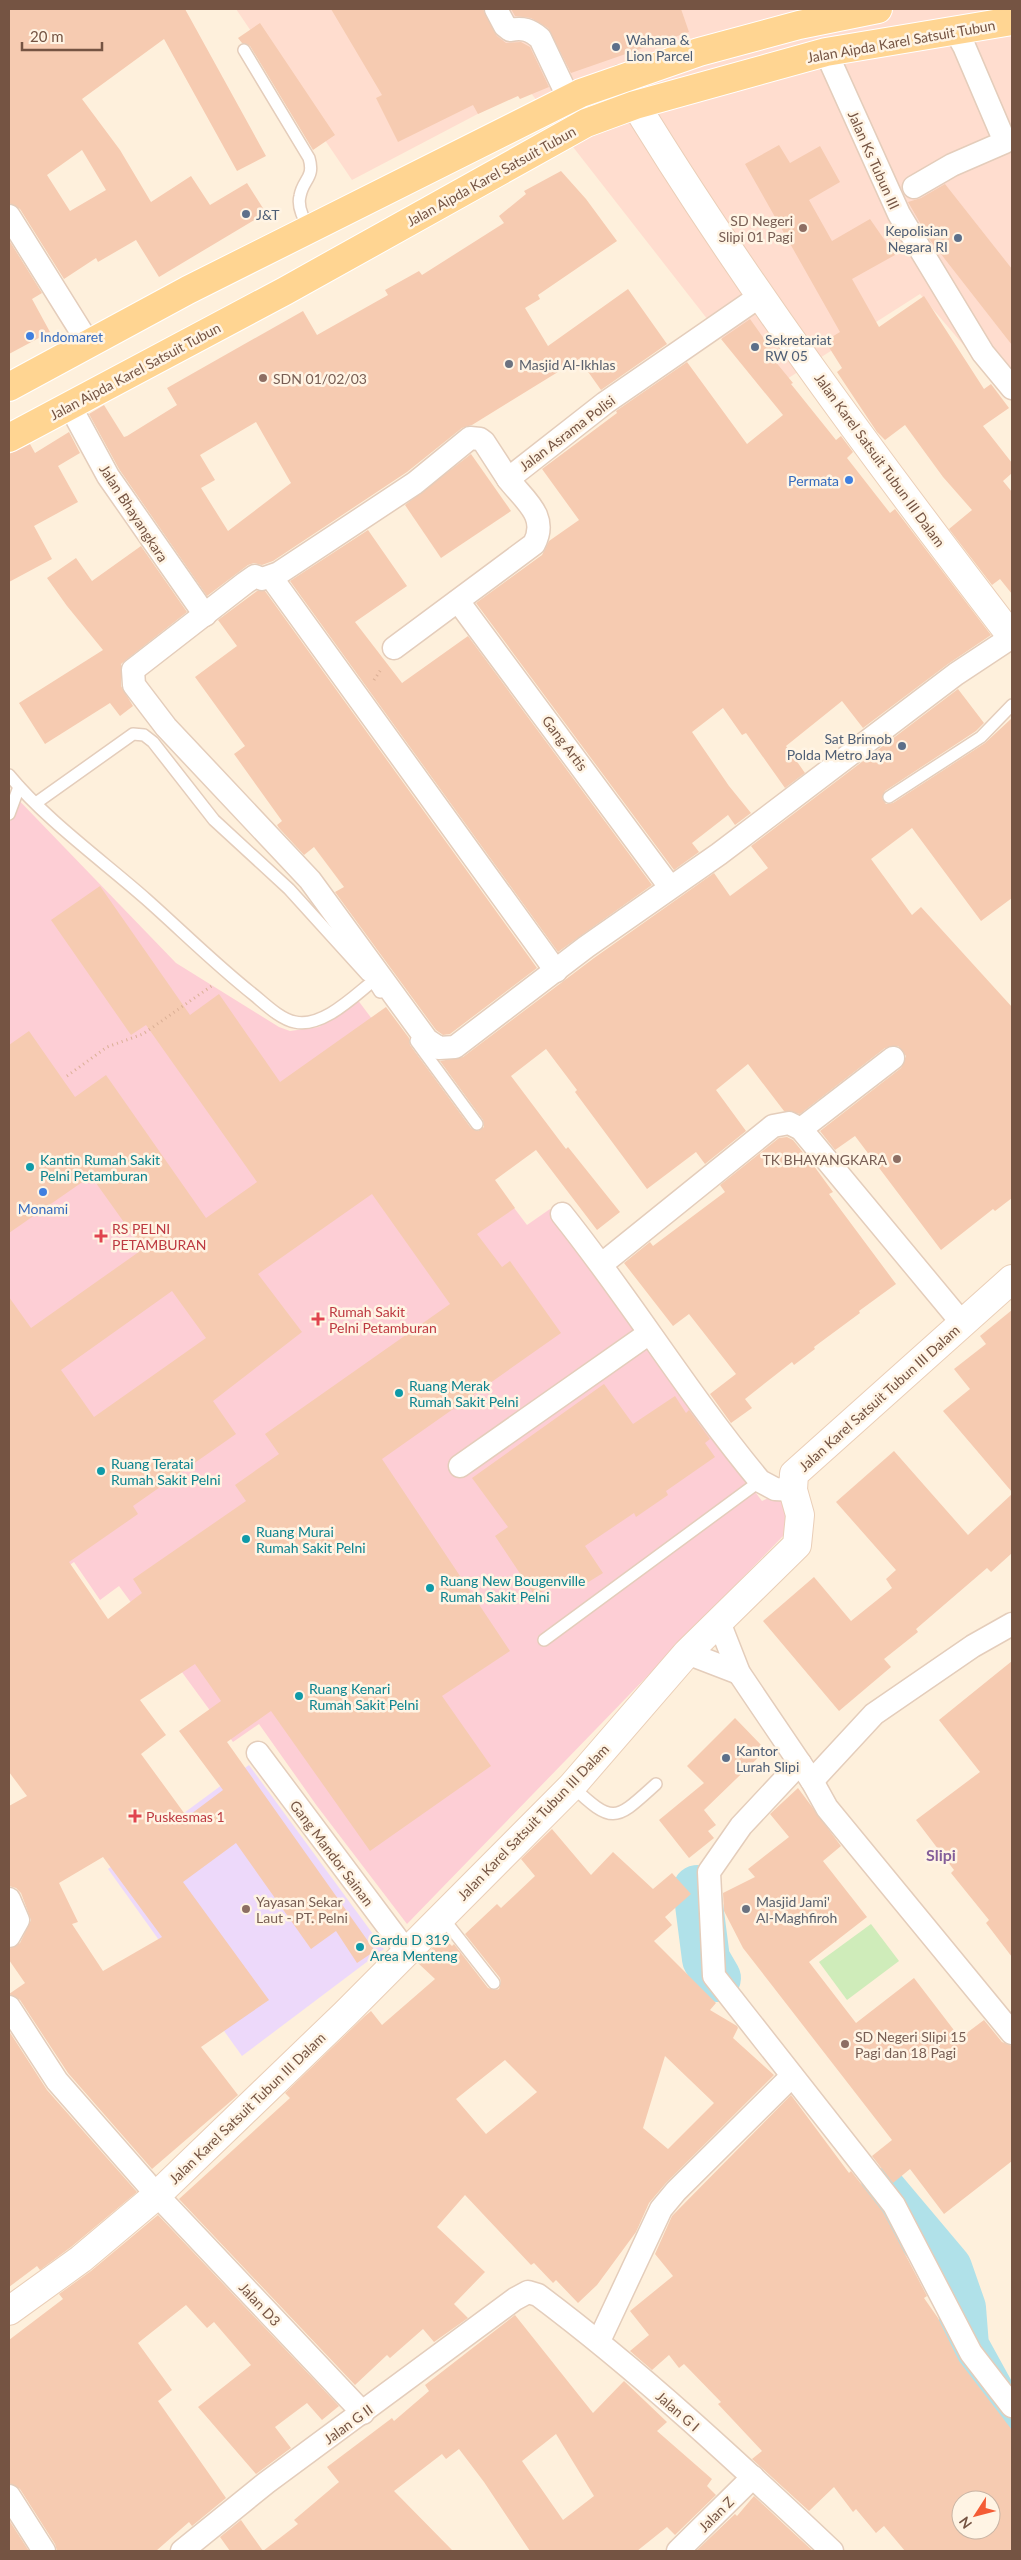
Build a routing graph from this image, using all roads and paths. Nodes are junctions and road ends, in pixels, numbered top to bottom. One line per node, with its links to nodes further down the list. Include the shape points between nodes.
1 (496, 9): 8 (street, via 510,30 531,31 540,38)
2 (878, 9): 7 (main road, via 717,48)
3 (1012, 21): 4 (main road, Jalan Aipda Karel Satsuit Tubun)
4 (955, 30): 6 (main road, Jalan Aipda Karel Satsuit Tubun); 11 (street)
5 (244, 50): 14 (lane, via 308,158 310,174 299,198 302,216)
6 (826, 52): 9 (main road, Jalan Aipda Karel Satsuit Tubun); 18 (street, Jalan Ks Tubun III, via 899,214 983,353)
7 (620, 79): 8 (main road); 9 (street, Jalan Karel Satsuit Tubun III Dalam)
8 (569, 99): 10 (street); 14 (main road)
9 (635, 105): 10 (main road, Jalan Aipda Karel Satsuit Tubun); 15 (street, Jalan Karel Satsuit Tubun III Dalam)
10 (586, 123): 19 (main road, Jalan Aipda Karel Satsuit Tubun, via 285,291)
11 (1008, 148): 12 (street, via 952,165)
12 (914, 187)
13 (9, 216): 16 (street)
14 (310, 229): 16 (main road)
15 (760, 296): 21 (street, Jalan Asrama Polisi, via 604,404); 25 (street, Jalan Karel Satsuit Tubun III Dalam)
16 (89, 344): 17 (main road)
17 (9, 387)
18 (1012, 388)
19 (70, 406): 20 (main road, Jalan Aipda Karel Satsuit Tubun); 24 (street, Jalan Bhayangkara, via 108,476)
20 (9, 438)
21 (508, 479): 22 (street, via 484,442 470,438 415,483); 23 (street, Jalan Asrama Polisi, via 540,522 540,533 534,544)
22 (271, 577): 24 (street, via 255,576); 34 (street)
23 (458, 601): 26 (street, Jalan Asrama Polisi); 33 (street, Gang Artis)
24 (204, 615): 34 (street, via 133,670 134,685 166,727 310,880 427,1040 439,1048 455,1047)
25 (1012, 637): 33 (street, via 956,674 719,854)
26 (394, 648)
27 (1012, 706): 30 (lane, via 981,737)
28 (9, 775): 29 (lane)
29 (19, 788): 31 (lane); 32 (lane)
30 (889, 797)
31 (36, 803): 35 (lane); 36 (lane, via 134,734 144,735 214,820 289,889)
32 (9, 814)
33 (670, 887): 34 (street)
34 (556, 971)
35 (228, 974): 36 (lane, via 269,1008 293,1022 309,1023 338,1007); 38 (path, via 143,1034 107,1047)
36 (373, 981): 39 (lane)
37 (893, 1058): 40 (street)
38 (67, 1076)
39 (478, 1124)
40 (801, 1129): 42 (street, via 789,1123 772,1126); 44 (street)
41 (562, 1214): 42 (street)
42 (602, 1264): 45 (street)
43 (1012, 1279): 44 (street, Jalan Karel Satsuit Tubun III Dalam)
44 (963, 1324): 48 (street, Jalan Karel Satsuit Tubun III Dalam, via 794,1474)
45 (648, 1334): 46 (street); 47 (street)
46 (460, 1466)
47 (760, 1481): 48 (street, via 775,1489); 51 (lane)
48 (793, 1490): 49 (street, Jalan Karel Satsuit Tubun III Dalam, via 800,1515 797,1545)
49 (719, 1622): 52 (street, Jalan Karel Satsuit Tubun III Dalam); 53 (street)
50 (1011, 1626): 55 (street, via 973,1646 874,1714)
51 (544, 1640)
52 (687, 1653): 53 (street); 57 (street, Jalan Karel Satsuit Tubun III Dalam)
53 (739, 1673): 55 (street)
54 (258, 1753): 61 (street, Gang Mandor Sainan)
55 (806, 1772): 64 (street, via 827,1808); 65 (street, via 741,1826 709,1872 714,1976)
56 (656, 1784): 57 (lane, via 626,1811 616,1815 593,1805)
57 (572, 1786): 59 (street, Jalan Karel Satsuit Tubun III Dalam)
58 (9, 1899): 60 (street, via 18,1920)
59 (442, 1917): 61 (street, Jalan Karel Satsuit Tubun III Dalam); 62 (lane)
60 (9, 1936)
61 (407, 1952): 66 (street, Jalan Karel Satsuit Tubun III Dalam)
62 (494, 1983)
63 (9, 2007): 66 (street, Jalan D3, via 57,2081)
64 (1012, 2033)
65 (792, 2076): 69 (street, via 676,2190 661,2209); 70 (street, via 894,2205 967,2345)
66 (157, 2194): 68 (street, Jalan Karel Satsuit Tubun III Dalam, via 81,2259); 71 (street, Jalan D3)
67 (515, 2299): 69 (street, Jalan G I, via 533,2292); 71 (street, Jalan G II)
68 (9, 2311)
69 (599, 2341): 72 (street, Jalan G I)
70 (1012, 2406)
71 (363, 2413): 75 (street, Jalan G II, via 266,2483)
72 (753, 2477): 76 (street, Jalan Z); 77 (street, Jalan G I)
73 (9, 2496): 74 (street)
74 (44, 2551)
75 (182, 2551)
76 (678, 2551)
77 (832, 2551)

